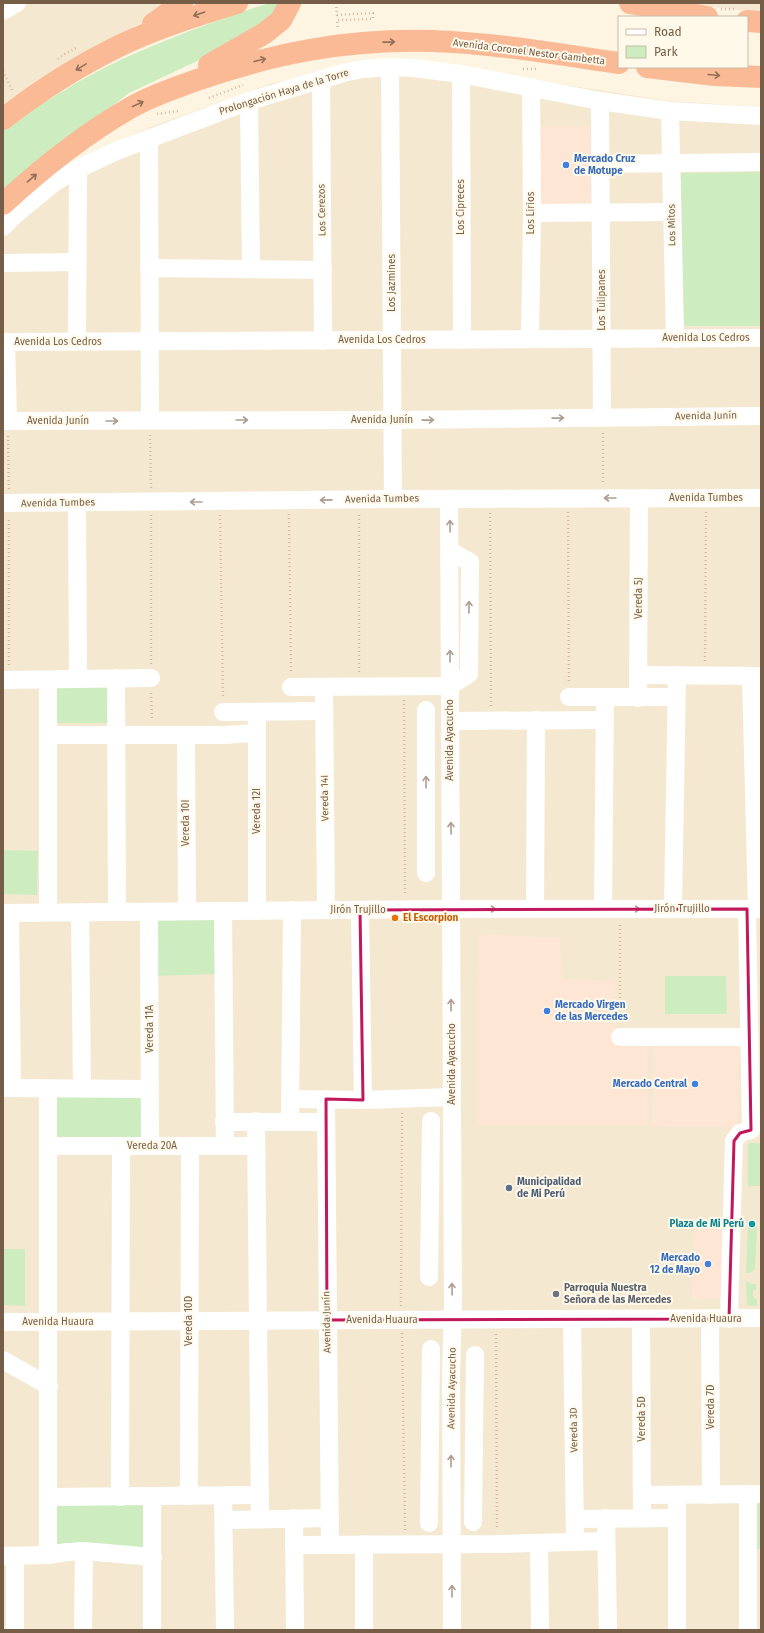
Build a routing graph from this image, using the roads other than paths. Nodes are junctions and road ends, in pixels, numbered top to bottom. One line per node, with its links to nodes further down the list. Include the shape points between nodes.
1 (17, 3): 7 (street)
2 (182, 3): 11 (highway)
3 (237, 3): 11 (highway, one-way to 11, via 201,13)
4 (290, 3): 19 (highway, via 281,20 264,33)
5 (630, 3): 8 (highway)
6 (705, 3): 8 (street)
7 (3, 11)
8 (703, 16)
9 (748, 21): 10 (highway)
10 (761, 22)
11 (120, 46): 24 (highway, one-way to 24, via 54,82)
12 (618, 63): 19 (highway, Avenida Coronel Nestor Gambetta, one-way to 12, via 235,67 300,51 378,42 431,41 492,46)
13 (390, 67): 15 (street, Prolongación Haya de la Torre); 17 (street, Prolongación Haya de la Torre); 44 (street, Los Jazmines)
14 (656, 68): 16 (highway, one-way to 16)
15 (461, 74): 18 (street, Prolongación Haya de la Torre); 45 (street, Los Cipreces)
16 (761, 77)
17 (321, 79): 20 (street, Prolongación Haya de la Torre); 39 (street, Los Cerezos)
18 (531, 87): 21 (street, Prolongación Haya de la Torre); 33 (street, Los Lirios)
19 (162, 93): 30 (highway, Avenida Coronel Nestor Gambetta, one-way to 19, via 67,148 131,107)
20 (250, 101): 25 (street, Prolongación Haya de la Torre); 38 (street)
21 (600, 101): 22 (street, Prolongación Haya de la Torre); 28 (street, Los Tulipanes)
22 (670, 111): 23 (street, Prolongación Haya de la Torre); 27 (street, Los Mitos)
23 (761, 116)
24 (3, 119)
25 (149, 138): 29 (street, Prolongación Haya de la Torre); 37 (street)
26 (761, 162): 27 (street)
27 (671, 163): 28 (street); 32 (street, Los Mitos)
28 (601, 164): 31 (street, Los Tulipanes)
29 (78, 169): 34 (street, Prolongación Haya de la Torre, via 44,191); 35 (street)
30 (3, 204)
31 (601, 212): 32 (street); 33 (street); 43 (street, Los Tulipanes)
32 (672, 212): 40 (street, Los Mitos)
33 (532, 213): 42 (street, Los Lirios)
34 (3, 228)
35 (77, 262): 36 (street); 46 (street)
36 (3, 263)
37 (150, 268): 38 (street); 49 (street)
38 (251, 269): 39 (street)
39 (323, 270): 47 (street, Los Cerezos)
40 (675, 338): 41 (street, Avenida Los Cedros); 43 (street, Avenida Los Cedros)
41 (761, 338)
42 (530, 339): 43 (street, Avenida Los Cedros); 45 (street, Avenida Los Cedros)
43 (602, 339): 51 (street, Los Tulipanes)
44 (392, 340): 45 (street, Avenida Los Cedros); 47 (street, Avenida Los Cedros); 53 (street, Los Jazmines)
45 (462, 340)
46 (77, 341): 48 (street, Avenida Los Cedros); 49 (street, Avenida Los Cedros)
47 (323, 341): 49 (street, Avenida Los Cedros)
48 (5, 342): 54 (street)
49 (150, 342): 52 (street)
50 (761, 416): 51 (street, Avenida Junín)
51 (602, 417): 53 (street, Avenida Junín, one-way to 51)
52 (150, 420): 53 (street, Avenida Junín, one-way to 53); 54 (street, Avenida Junín, one-way to 52)
53 (393, 420): 58 (street, Los Jazmines)
54 (5, 421)
55 (449, 498): 56 (street, Avenida Tumbes, one-way to 55); 58 (street, Avenida Tumbes); 70 (street, Avenida Ayacucho, one-way to 55)
56 (639, 498): 57 (street, Avenida Tumbes); 61 (street, Vereda 5J)
57 (761, 498)
58 (393, 499): 60 (street, Avenida Tumbes, one-way to 60)
59 (6, 503): 60 (street, Avenida Tumbes)
60 (77, 503): 66 (street)
61 (638, 675): 62 (street); 75 (street, Vereda 5J)
62 (677, 675): 63 (street); 74 (street)
63 (756, 676): 88 (street)
64 (116, 678): 65 (street); 66 (street); 85 (street)
65 (151, 678)
66 (78, 679): 68 (street)
67 (6, 680): 68 (street)
68 (48, 680): 84 (street)
69 (324, 686): 70 (street); 71 (street); 77 (street, Vereda 14I)
70 (450, 686): 82 (street, Avenida Ayacucho)
71 (291, 687)
72 (569, 697): 73 (street)
73 (604, 697): 75 (street); 81 (street)
74 (676, 697): 75 (street); 95 (street)
75 (638, 698)
76 (426, 710): 87 (street)
77 (324, 711): 79 (street); 98 (street, Vereda 14I)
78 (223, 712): 79 (street)
79 (257, 712): 83 (street, Vereda 12I)
80 (536, 720): 81 (street); 82 (street, via 492,720); 93 (street)
81 (605, 720): 94 (street)
82 (450, 726): 87 (street); 90 (street, Avenida Ayacucho, one-way to 82)
83 (257, 733): 86 (street); 102 (street, Vereda 12I)
84 (49, 735): 85 (street); 103 (street)
85 (116, 735): 86 (street); 105 (street)
86 (186, 735): 100 (street, Vereda 10I)
87 (426, 739): 89 (street, one-way to 87)
88 (758, 796): 96 (street)
89 (426, 849): 90 (street); 91 (street)
90 (451, 857): 92 (street, Avenida Ayacucho)
91 (426, 873)
92 (451, 909): 93 (street, Jirón Trujillo, one-way to 93); 99 (street, Jirón Trujillo); 114 (street, Avenida Ayacucho, one-way to 92)
93 (535, 909): 94 (street, Jirón Trujillo)
94 (612, 909): 95 (street, Jirón Trujillo, one-way to 95)
95 (673, 909): 96 (street, Jirón Trujillo)
96 (755, 909): 109 (street)
97 (292, 910): 98 (street, Jirón Trujillo); 102 (street, Jirón Trujillo); 115 (street)
98 (326, 910): 99 (street, Jirón Trujillo)
99 (360, 910): 117 (street)
100 (187, 911): 101 (street, Jirón Trujillo); 106 (street, Jirón Trujillo)
101 (223, 911): 102 (street, Jirón Trujillo); 121 (street)
102 (257, 911)
103 (48, 912): 104 (street, Jirón Trujillo); 107 (street, Jirón Trujillo)
104 (80, 912): 105 (street, Jirón Trujillo); 112 (street)
105 (118, 912): 106 (street, Jirón Trujillo)
106 (149, 912): 113 (street, Vereda 11A)
107 (7, 913): 110 (street)
108 (620, 1036): 109 (street)
109 (749, 1037): 123 (street)
110 (7, 1088): 111 (street)
111 (48, 1088): 112 (street); 125 (street)
112 (82, 1088): 113 (street)
113 (150, 1089): 127 (street, Vereda 11A)
114 (452, 1097): 117 (street); 124 (street, Avenida Ayacucho)
115 (290, 1099): 116 (street); 119 (street)
116 (326, 1099): 117 (street); 122 (street, Avenida Junín)
117 (363, 1100)
118 (256, 1121): 119 (street); 121 (street); 130 (street)
119 (290, 1121): 122 (street)
120 (431, 1121): 131 (street)
121 (224, 1122): 129 (street)
122 (326, 1122): 140 (street, Avenida Junín)
123 (756, 1130): 139 (street, via 740,1133 734,1141)
124 (452, 1140): 131 (street); 133 (street, Avenida Ayacucho)
125 (48, 1146): 126 (street, Vereda 20A); 145 (street)
126 (121, 1146): 127 (street, Vereda 20A); 146 (street)
127 (150, 1146): 128 (street, Vereda 20A)
128 (190, 1146): 129 (street, Vereda 20A); 142 (street, Vereda 10D)
129 (224, 1146): 130 (street, Vereda 20A)
130 (256, 1146): 143 (street)
131 (431, 1150): 132 (street)
132 (430, 1252): 133 (street); 134 (street)
133 (452, 1260): 141 (street, Avenida Ayacucho, one-way to 133)
134 (429, 1277)
135 (761, 1318): 139 (street, Avenida Huaura)
136 (572, 1319): 137 (street, Avenida Huaura); 141 (street, Avenida Huaura); 169 (street, Vereda 3D)
137 (641, 1319): 138 (street, Avenida Huaura); 157 (street, Vereda 5D)
138 (710, 1319): 139 (street, Avenida Huaura); 159 (street, Vereda 7D)
139 (729, 1319)
140 (327, 1320): 141 (street, Avenida Huaura); 143 (street, Avenida Huaura); 168 (street, Avenida Junín)
141 (453, 1320): 150 (street, Avenida Ayacucho)
142 (189, 1321): 143 (street, Avenida Huaura); 146 (street, Avenida Huaura); 160 (street, Vereda 10D)
143 (259, 1321): 156 (street)
144 (3, 1322): 145 (street, Avenida Huaura)
145 (49, 1322): 146 (street, Avenida Huaura); 153 (street)
146 (122, 1322): 164 (street)
147 (431, 1349): 152 (street)
148 (475, 1355): 151 (street)
149 (3, 1360): 153 (street)
150 (451, 1374): 151 (street); 152 (street); 166 (street, Avenida Ayacucho, one-way to 150)
151 (475, 1380): 162 (street)
152 (431, 1383): 154 (street)
153 (49, 1386): 163 (street)
154 (430, 1491): 166 (street); 176 (street)
155 (755, 1494): 159 (street); 185 (street)
156 (260, 1495): 161 (street); 173 (street)
157 (642, 1495): 158 (street); 171 (street, Vereda 5D)
158 (677, 1495): 159 (street); 172 (street)
159 (711, 1495)
160 (189, 1496): 161 (street); 165 (street)
161 (224, 1496): 174 (street)
162 (474, 1496): 166 (street); 175 (street)
163 (48, 1497): 164 (street); 186 (street)
164 (120, 1497): 165 (street)
165 (152, 1497): 188 (street)
166 (451, 1500): 183 (street, Avenida Ayacucho)
167 (294, 1518): 168 (street); 173 (street); 180 (street)
168 (330, 1518): 181 (street, Avenida Junín)
169 (575, 1518): 170 (street); 177 (street, Vereda 3D)
170 (606, 1518): 171 (street); 178 (street)
171 (642, 1518): 172 (street)
172 (676, 1518): 198 (street)
173 (260, 1519): 174 (street)
174 (224, 1520): 192 (street)
175 (474, 1522)
176 (429, 1523)
177 (575, 1541): 178 (street); 179 (street)
178 (606, 1541): 197 (street)
179 (539, 1543): 183 (street); 196 (street)
180 (294, 1544): 181 (street); 193 (street)
181 (330, 1544): 182 (street)
182 (364, 1544): 183 (street); 194 (street)
183 (452, 1544): 195 (street, Avenida Ayacucho, one-way to 183)
184 (84, 1552): 186 (street); 188 (street); 190 (street)
185 (755, 1553): 199 (street)
186 (48, 1555): 187 (street)
187 (9, 1556): 189 (street)
188 (153, 1556): 191 (street)
189 (15, 1630)
190 (83, 1630)
191 (152, 1630)
192 (225, 1630)
193 (295, 1630)
194 (364, 1630)
195 (452, 1630)
196 (540, 1630)
197 (608, 1630)
198 (677, 1630)
199 (748, 1630)

